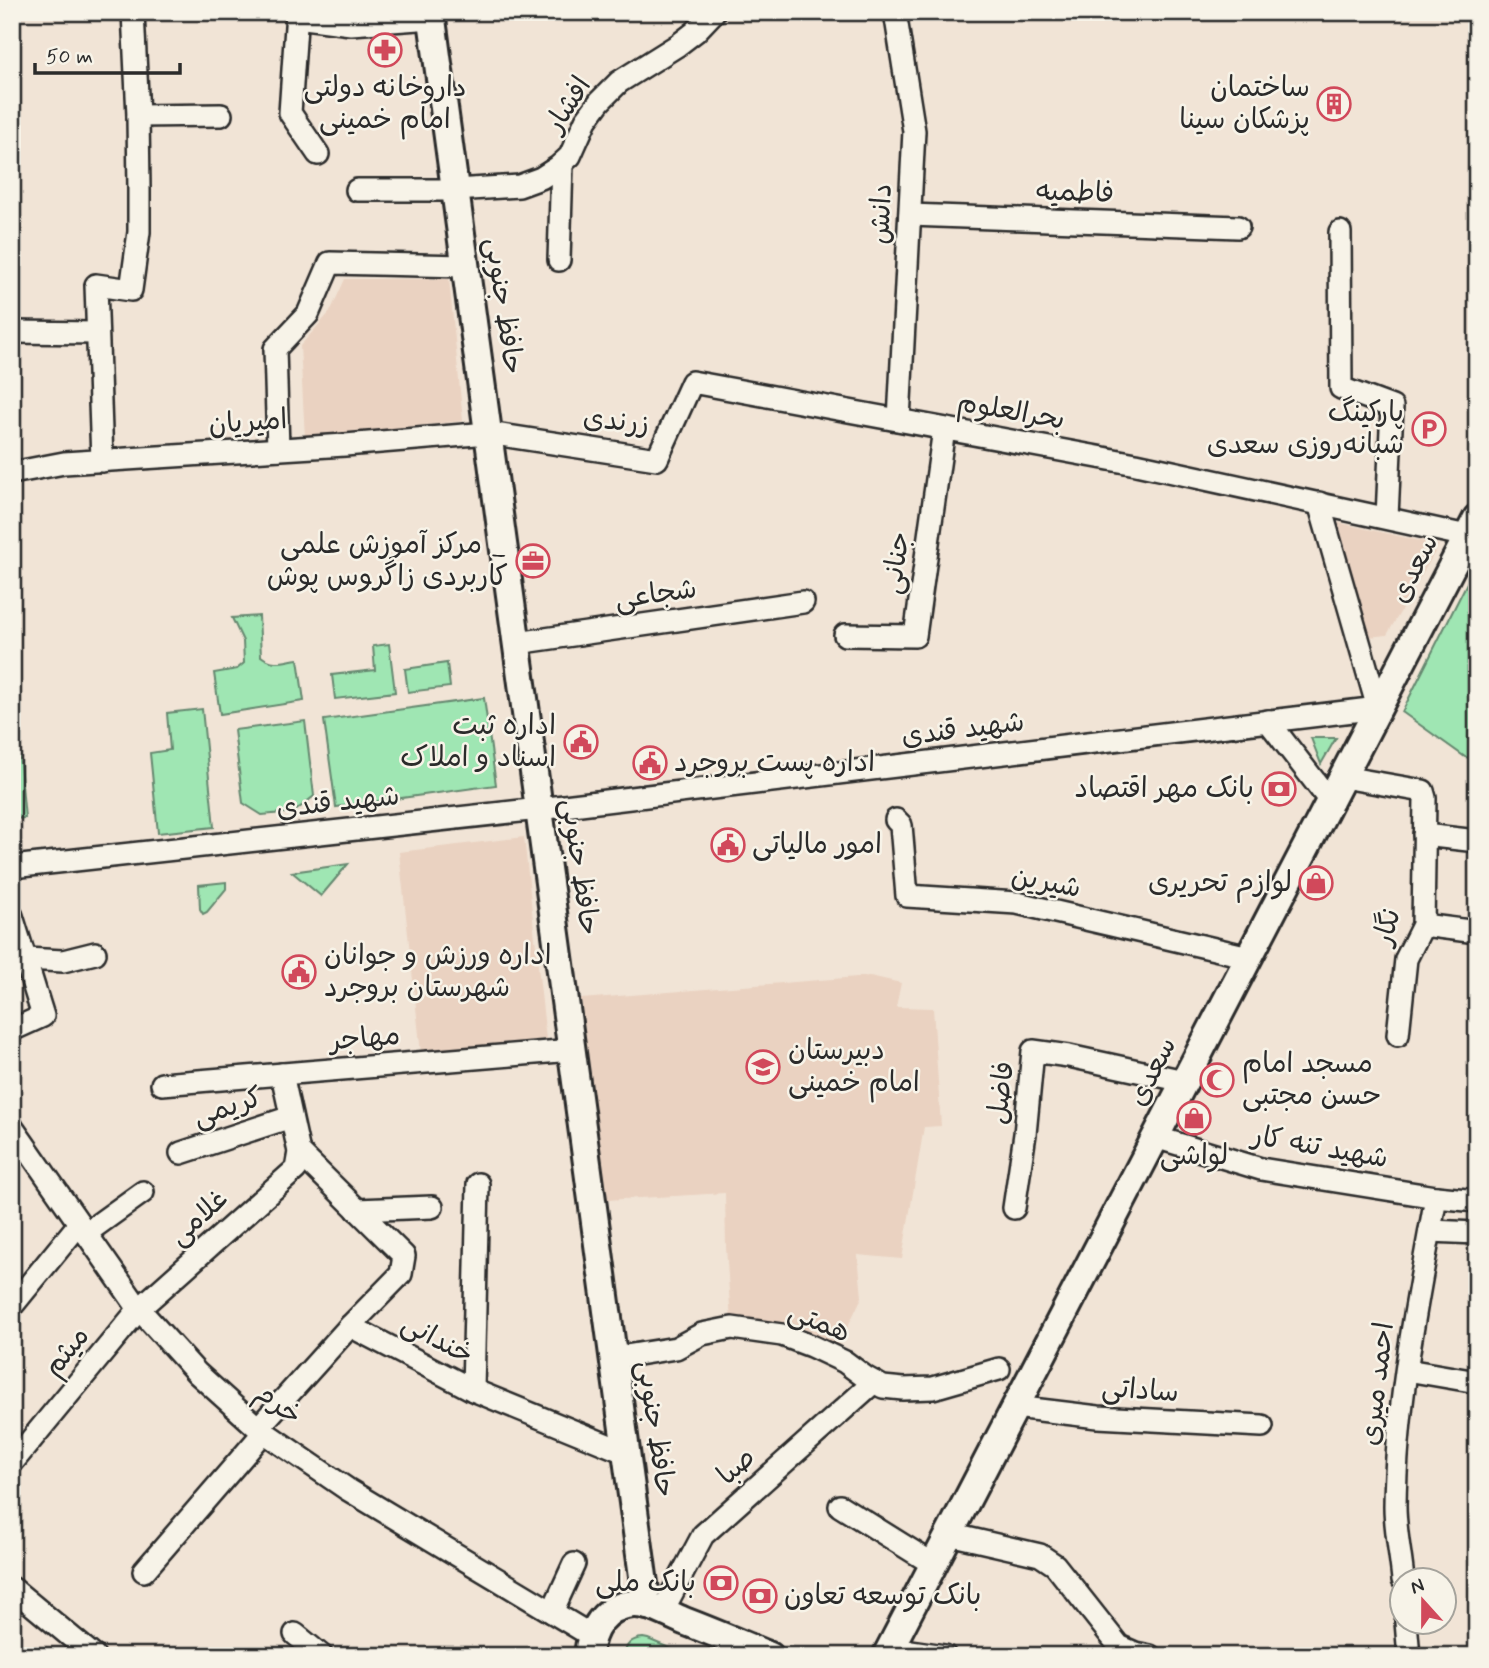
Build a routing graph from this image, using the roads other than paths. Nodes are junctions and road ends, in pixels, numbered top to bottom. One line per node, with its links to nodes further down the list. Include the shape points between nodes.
1 (133, 12): 7 (street)
2 (715, 12): 9 (street, افشار, via 678,45 619,82 586,120)
3 (895, 12): 12 (street, دانش, via 914,131)
4 (297, 15): 5 (street, via 351,24); 8 (street, via 290,113)
5 (431, 15): 11 (main road, حافظ جنوبی)
6 (221, 115): 7 (street)
7 (138, 116): 18 (street, via 139,232 131,290 96,285)
8 (318, 153)
9 (562, 164): 11 (street, افشار, via 519,187); 15 (street)
10 (357, 190): 11 (street, افشار)
11 (455, 190): 16 (main road, حافظ جنوبی)
12 (910, 215): 13 (street, فاطمیه); 20 (street, دانش)
13 (1238, 227)
14 (1340, 232): 27 (street, via 1341,388 1392,407)
15 (559, 260)
16 (465, 265): 22 (main road, حافظ جنوبی); 23 (street, via 330,263 308,314 275,349)
17 (12, 332): 18 (street)
18 (97, 333): 24 (street)
19 (692, 382): 20 (street, بحرالعلوم); 22 (street, زرندی, via 657,459)
20 (899, 420): 21 (street, بحرالعلوم)
21 (944, 429): 26 (street, بحرالعلوم); 30 (street, جنانی, via 915,636)
22 (488, 433): 23 (street, امیریان); 31 (main road, حافظ جنوبی)
23 (278, 449): 24 (street, امیریان)
24 (102, 461): 25 (street, امیریان)
25 (12, 473)
26 (1319, 503): 27 (street, بحرالعلوم); 32 (street)
27 (1387, 517): 28 (street, بحرالعلوم)
28 (1472, 527): 32 (main road, سعدی)
29 (803, 602): 31 (street, شجاعی)
30 (845, 635)
31 (517, 643): 36 (main road, حافظ جنوبی)
32 (1378, 708): 33 (street, شهید قندی); 34 (main road, سعدی)
33 (1268, 721): 35 (street); 36 (street, شهید قندی)
34 (1343, 776): 35 (main road, سعدی); 38 (street, نگار, via 1423,791)
35 (1330, 801): 45 (main road, سعدی)
36 (539, 809): 40 (street, شهید قندی); 49 (main road, حافظ جنوبی)
37 (896, 820): 45 (street, شیرین, via 901,824 907,896 1017,903)
38 (1424, 835): 39 (street); 42 (street, نگار)
39 (1477, 841)
40 (12, 867)
41 (12, 916): 46 (street)
42 (1423, 925): 43 (street); 48 (street, نگار, via 1406,959)
43 (1477, 932)
44 (95, 953): 46 (street, via 63,961)
45 (1249, 957): 51 (main road, سعدی)
46 (26, 959): 47 (street, via 43,1016)
47 (12, 1030)
48 (1398, 1035)
49 (572, 1050): 50 (street, مهاجر); 71 (main road, حافظ جنوبی)
50 (282, 1074): 52 (street, مهاجر); 53 (street)
51 (1184, 1081): 55 (main road, سعدی); 63 (street, فاضل, via 1033,1051)
52 (162, 1084)
53 (292, 1118): 56 (street, کریمی); 57 (street)
54 (12, 1128): 65 (street, خرم)
55 (1155, 1137): 60 (street, شهید تنه کار, via 1261,1169); 77 (main road, سعدی)
56 (181, 1153)
57 (298, 1161): 64 (street); 69 (street, غلامی)
58 (478, 1184): 76 (street)
59 (143, 1192): 65 (street)
60 (1436, 1197): 61 (street, شهید تنه کار); 66 (street, احمد میری)
61 (1477, 1201)
62 (432, 1207): 64 (street)
63 (1014, 1208)
64 (357, 1210): 70 (street, via 404,1256 401,1274)
65 (82, 1228): 68 (street); 69 (street, خرم)
66 (1430, 1231): 67 (street); 73 (street, احمد میری)
67 (1477, 1233)
68 (12, 1306)
69 (139, 1309): 79 (street, خرم, via 197,1373); 81 (street, میثم)
70 (350, 1326): 76 (street, خندانی); 79 (street)
71 (613, 1358): 74 (street, همتی, via 676,1348 702,1334 732,1328 782,1335 845,1362); 80 (main road, حافظ جنوبی)
72 (999, 1369): 74 (street, همتی, via 933,1388 903,1390)
73 (1407, 1370): 75 (street); 86 (street, احمد میری, via 1395,1509)
74 (874, 1381): 89 (street, صبا, via 703,1535)
75 (1477, 1382)
76 (473, 1390): 80 (street, خندانی)
77 (1015, 1407): 78 (street, ساداتی, via 1097,1417); 83 (main road, سعدی)
78 (1262, 1426)
79 (261, 1430): 87 (street); 90 (street, خرم, via 347,1489)
80 (626, 1453): 89 (main road, حافظ جنوبی)
81 (12, 1463)
82 (840, 1506): 85 (street)
83 (949, 1534): 85 (main road, سعدی); 100 (street, via 1040,1555 1055,1564 1119,1646)
84 (574, 1564): 90 (street)
85 (933, 1564): 95 (main road, سعدی)
86 (1401, 1566)
87 (144, 1571)
88 (12, 1588): 96 (street)
89 (654, 1609): 93 (main road, via 634,1604 605,1615 595,1627); 94 (main road)
90 (552, 1612): 93 (street, خرم)
91 (295, 1634): 97 (street)
92 (1407, 1636): 101 (street)
93 (590, 1646)
94 (738, 1649): 98 (main road)
95 (888, 1652): 99 (street)
96 (94, 1656)
97 (322, 1656)
98 (770, 1656)
99 (945, 1656)
100 (1150, 1656)
101 (1409, 1656)

